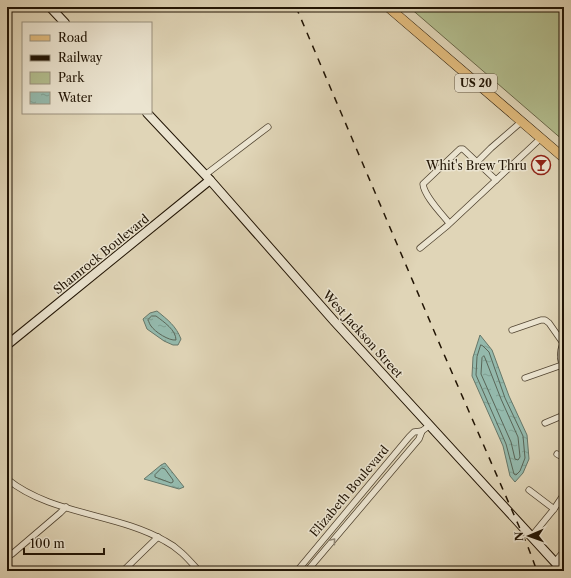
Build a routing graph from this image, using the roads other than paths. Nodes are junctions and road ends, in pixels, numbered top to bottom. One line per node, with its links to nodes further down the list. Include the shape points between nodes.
1 (50, 7): 3 (street)
2 (388, 7): 5 (main road, US 20)
3 (64, 22)
4 (148, 114): 10 (street, West Jackson Street)
5 (521, 122): 7 (main road, US 20); 9 (street)
6 (268, 127): 10 (street)
7 (541, 138): 8 (main road, US 20); 11 (street)
8 (564, 158)
9 (477, 162): 11 (street); 12 (street, via 460,149 424,184 426,194)
10 (208, 178): 16 (street, Shamrock Boulevard); 21 (street, West Jackson Street)
11 (496, 180): 12 (street)
12 (449, 223): 13 (street)
13 (420, 248)
14 (512, 330): 15 (street, via 545,320)
15 (564, 342): 17 (street, via 561,350)
16 (7, 345)
17 (563, 367): 18 (street)
18 (525, 378)
19 (564, 415): 20 (street)
20 (545, 423)
21 (430, 425): 22 (street, Elizabeth Boulevard); 31 (street, West Jackson Street)
22 (422, 431): 37 (street, Elizabeth Boulevard, via 414,432); 38 (street, Elizabeth Boulevard, one-way to 22, via 419,439)
23 (557, 454): 24 (street)
24 (564, 458)
25 (7, 479): 28 (street, via 15,486)
26 (529, 490): 29 (street)
27 (564, 494): 29 (street)
28 (66, 507): 30 (street); 33 (street)
29 (554, 509): 31 (street)
30 (158, 537): 35 (street); 36 (street, via 174,546)
31 (531, 537): 34 (street, West Jackson Street)
32 (564, 551): 34 (street)
33 (7, 557)
34 (555, 562): 39 (street, West Jackson Street)
35 (123, 571)
36 (199, 571)
37 (296, 571)
38 (307, 571)
39 (563, 571)

